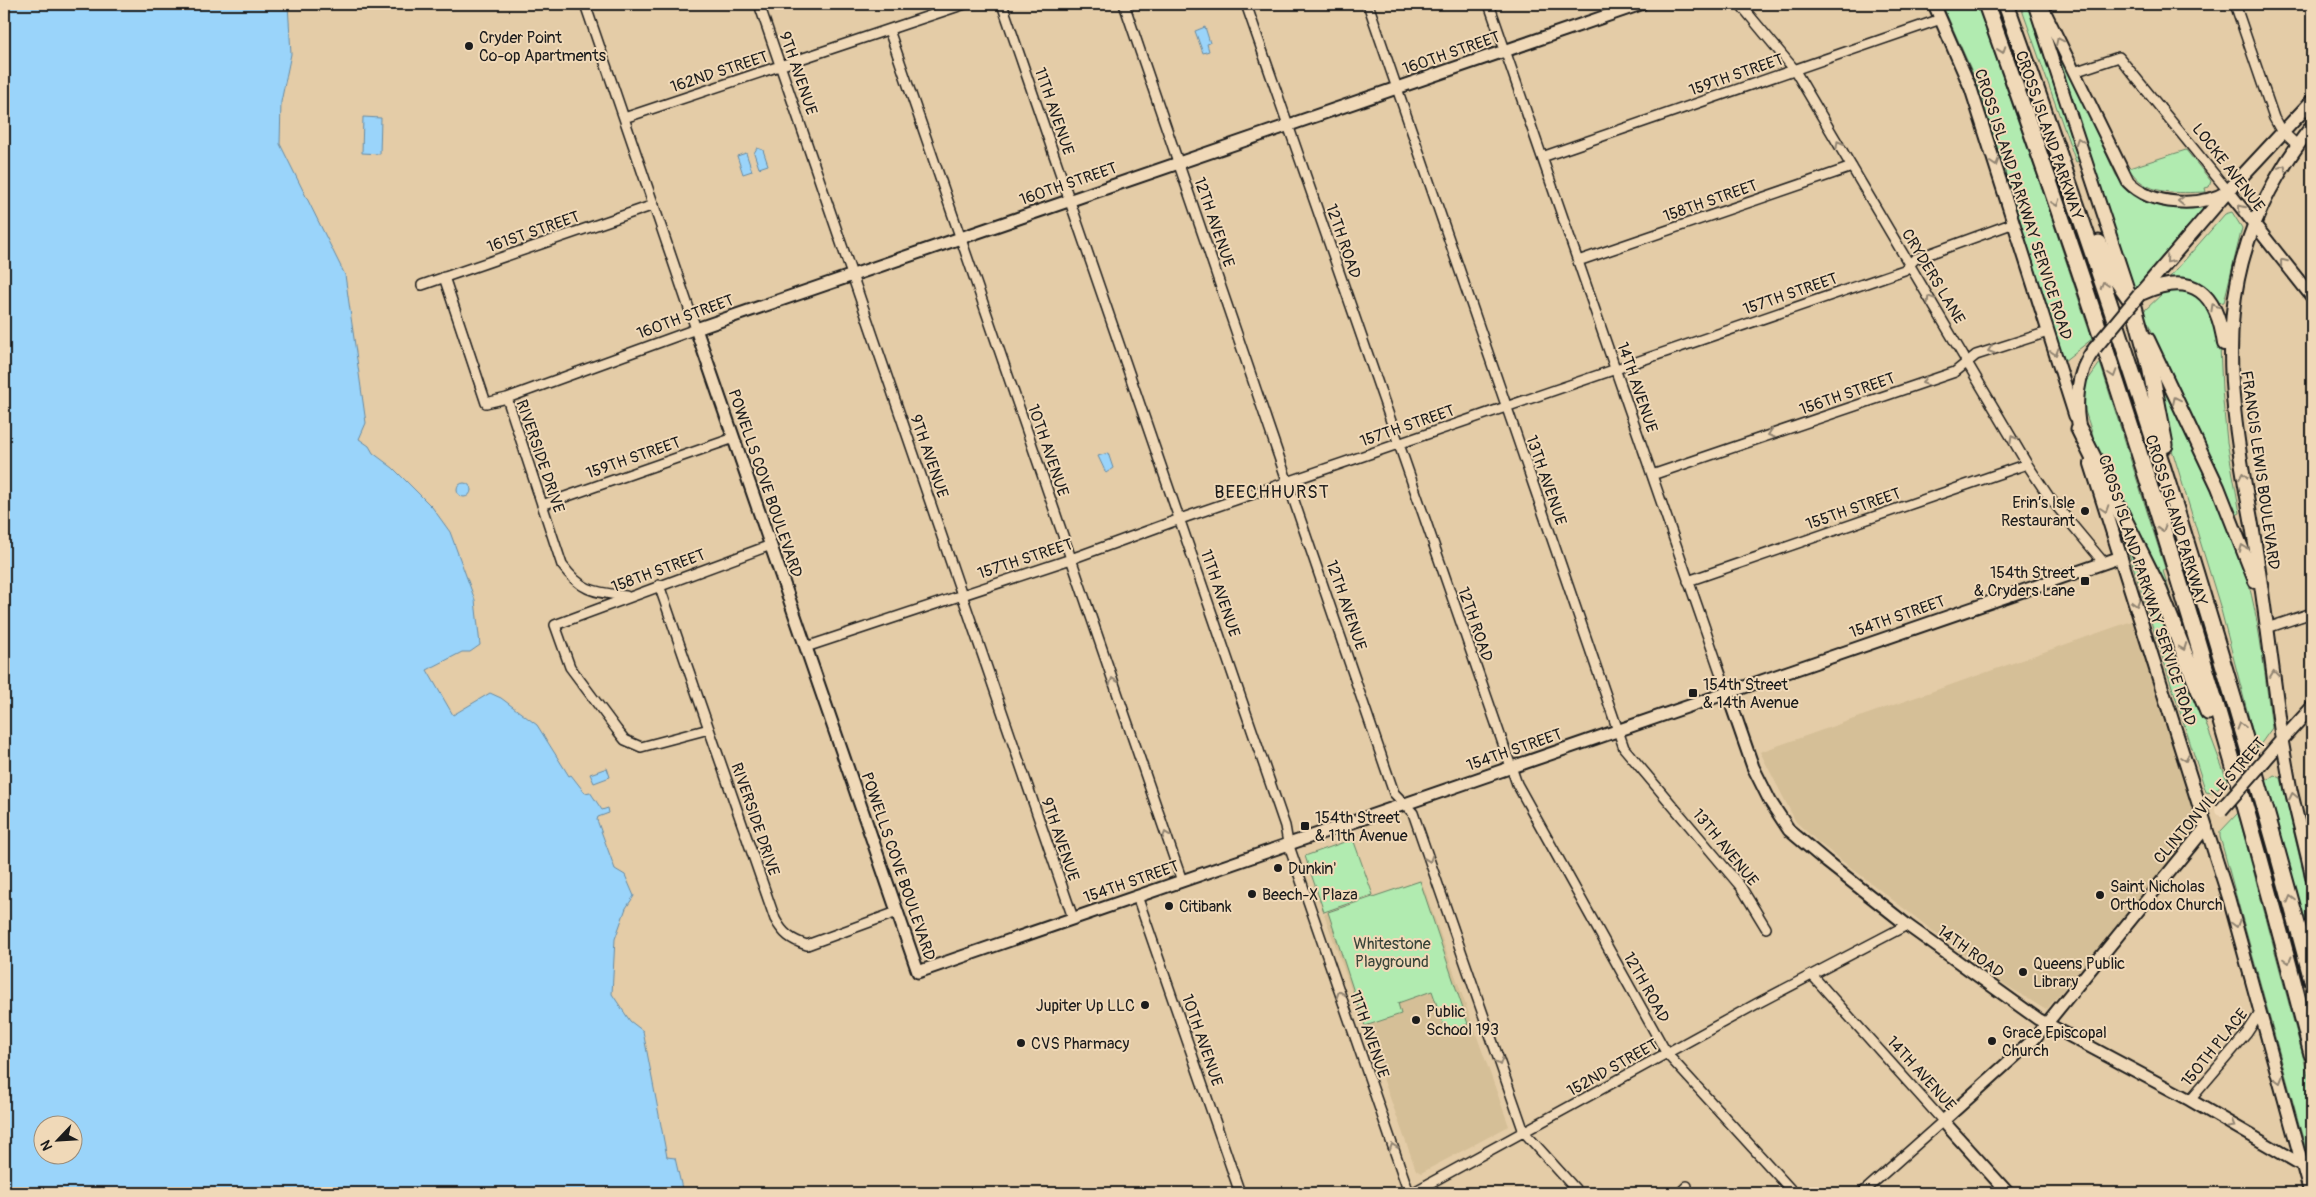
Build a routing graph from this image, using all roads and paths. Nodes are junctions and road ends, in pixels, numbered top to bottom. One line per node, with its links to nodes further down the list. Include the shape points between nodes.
1 (585, 4): 26 (street, POWELLS COVE BOULEVARD)
2 (759, 4): 20 (street, 9TH AVENUE)
3 (965, 4): 18 (street, 162ND STREET)
4 (1002, 4): 35 (street, 11TH AVENUE)
5 (1124, 4): 32 (street, 12TH AVENUE)
6 (1246, 4): 27 (street, 12TH ROAD)
7 (1368, 4): 24 (street, 13TH AVENUE)
8 (1489, 4): 19 (street, 14TH AVENUE)
9 (1641, 4): 19 (street, 160TH STREET)
10 (1740, 4): 22 (street, CRYDERS LANE)
11 (1934, 4): 17 (street, CROSS ISLAND PARKWAY SERVICE ROAD)
12 (1986, 4): 82 (highway, CROSS ISLAND PARKWAY, one-way to 82, via 2128,421)
13 (2006, 4): 21 (highway, CROSS ISLAND PARKWAY)
14 (2034, 4): 46 (street, one-way to 14)
15 (2041, 4): 23 (street, one-way to 15)
16 (2235, 4): 29 (street, via 2274,118)
17 (1941, 19): 22 (street, 159TH STREET); 37 (street, CROSS ISLAND PARKWAY SERVICE ROAD, one-way to 37, via 1972,89)
18 (889, 30): 20 (street, 162ND STREET); 39 (street, 10TH AVENUE)
19 (1505, 51): 24 (street, 160TH STREET); 31 (street, 14TH AVENUE)
20 (780, 66): 26 (street, 162ND STREET); 42 (street, 9TH AVENUE)
21 (2029, 68): 46 (highway, via 2104,256 2115,277); 62 (highway, CROSS ISLAND PARKWAY, one-way to 21)
22 (1794, 69): 31 (street, 159TH STREET); 33 (street, CRYDERS LANE, one-way to 22)
23 (2074, 72): 34 (street, LOCKE AVENUE, via 2119,57); 34 (street, one-way to 23, via 2210,199 2178,201 2156,197 2133,187 2121,171)
24 (1397, 87): 27 (street, 160TH STREET); 53 (street, 13TH AVENUE)
25 (2312, 101): 29 (main road)
26 (624, 118): 36 (street, POWELLS COVE BOULEVARD)
27 (1288, 125): 32 (street, 160TH STREET); 56 (street, 12TH ROAD)
28 (2312, 126): 30 (main road, FRANCIS LEWIS BOULEVARD)
29 (2284, 133): 30 (street); 34 (main road)
30 (2297, 145): 38 (main road, FRANCIS LEWIS BOULEVARD, one-way to 30)
31 (1542, 157): 40 (street, 14TH AVENUE)
32 (1179, 162): 35 (street, 160TH STREET); 59 (street, 12TH AVENUE)
33 (1852, 167): 40 (street, 158TH STREET); 41 (street, CRYDERS LANE)
34 (2228, 191): 38 (street, LOCKE AVENUE, one-way to 34); 46 (main road, one-way to 46)
35 (1070, 200): 39 (street, 160TH STREET); 61 (street, 11TH AVENUE)
36 (654, 205): 43 (street, 161ST STREET); 47 (street, POWELLS COVE BOULEVARD)
37 (2014, 223): 41 (street, 157TH STREET, via 1916,259); 48 (street, CROSS ISLAND PARKWAY SERVICE ROAD)
38 (2254, 225): 45 (street, LOCKE AVENUE, one-way to 38); 52 (main road, FRANCIS LEWIS BOULEVARD, via 2233,307 2230,355)
39 (960, 238): 42 (street, 160TH STREET); 65 (street, 10TH AVENUE)
40 (1578, 261): 50 (street, 14TH AVENUE)
41 (1908, 265): 49 (street, CRYDERS LANE, one-way to 41); 50 (street, 157TH STREET, via 1904,270)
42 (851, 276): 47 (street, 160TH STREET); 69 (street, 9TH AVENUE)
43 (444, 277): 44 (street, 161ST STREET); 51 (street, RIVERSIDE DRIVE, via 486,403)
44 (422, 284)
45 (2312, 297)
46 (2136, 299): 52 (main road, one-way to 46, via 2222,330 2210,299 2183,284 2158,287); 54 (main road, bridge, via 2084,362 2079,378); 62 (highway); 72 (main road, one-way to 46, via 2254,578 2231,518 2174,396)
47 (696, 329): 51 (street, 160TH STREET); 55 (street, POWELLS COVE BOULEVARD)
48 (2048, 332): 49 (street, 156TH STREET, one-way to 49, via 1976,355); 54 (street, CROSS ISLAND PARKWAY SERVICE ROAD, one-way to 54)
49 (1969, 362): 57 (street, CRYDERS LANE, one-way to 49); 58 (street, 156TH STREET, one-way to 58, via 1955,372)
50 (1615, 369): 53 (street, 157TH STREET); 58 (street, 14TH AVENUE)
51 (507, 398): 60 (street, RIVERSIDE DRIVE)
52 (2233, 406): 72 (main road, FRANCIS LEWIS BOULEVARD, one-way to 52)
53 (1506, 407): 56 (street, 157TH STREET); 77 (street, 13TH AVENUE)
54 (2079, 429): 64 (main road, CROSS ISLAND PARKWAY SERVICE ROAD, one-way to 64); 82 (highway, one-way to 82, via 2173,622)
55 (734, 438): 60 (street, 159TH STREET); 63 (street, POWELLS COVE BOULEVARD)
56 (1398, 444): 59 (street, 157TH STREET); 79 (street, 12TH ROAD)
57 (2028, 464): 66 (street, CRYDERS LANE, via 2049,497); 67 (street, 155TH STREET)
58 (1652, 475): 67 (street, 14TH AVENUE)
59 (1289, 481): 61 (street, 157TH STREET); 81 (street, 12TH AVENUE, via 1395,795)
60 (542, 505): 70 (street, RIVERSIDE DRIVE, via 562,565 572,578 586,590)
61 (1180, 519): 65 (street, 157TH STREET); 84 (street, 11TH AVENUE, via 1285,826)
62 (2183, 532): 95 (highway, CROSS ISLAND PARKWAY, one-way to 62, via 2254,767)
63 (771, 545): 68 (street, 158TH STREET); 73 (street, POWELLS COVE BOULEVARD)
64 (2121, 557): 66 (street, 154TH STREET); 83 (main road, CROSS ISLAND PARKWAY SERVICE ROAD, one-way to 83)
65 (1071, 559): 69 (street, 157TH STREET); 87 (street, 10TH AVENUE, one-way to 65)
66 (2104, 563): 74 (street, 154TH STREET)
67 (1688, 581): 74 (street, 14TH AVENUE)
68 (660, 585): 70 (street, 158TH STREET); 76 (street, RIVERSIDE DRIVE)
69 (962, 594): 73 (street, 157TH STREET); 90 (street, 9TH AVENUE)
70 (628, 597): 76 (street, 158TH STREET, via 555,624 570,667 625,740 641,747)
71 (2312, 613): 72 (street)
72 (2267, 628): 78 (main road, one-way to 72)
73 (806, 647): 89 (street, POWELLS COVE BOULEVARD)
74 (1727, 692): 77 (street, 154TH STREET); 80 (street, 14TH AVENUE)
75 (2312, 708): 78 (street, CLINTONVILLE STREET)
76 (709, 729): 89 (street, RIVERSIDE DRIVE, via 781,932 807,946)
77 (1618, 730): 79 (street, 154TH STREET); 92 (street, 13TH AVENUE, via 1624,748 1741,887)
78 (2282, 740): 83 (main road, CLINTONVILLE STREET, bridge); 85 (street, one-way to 78)
79 (1510, 767): 81 (street, 154TH STREET); 98 (street, 12TH ROAD)
80 (1758, 781): 91 (street, 14TH ROAD, via 1789,830)
81 (1404, 804): 84 (street, 154TH STREET); 102 (street, 12TH AVENUE, one-way to 102, via 1413,813)
82 (2246, 812): 99 (highway, CROSS ISLAND PARKWAY, one-way to 99)
83 (2206, 827): 96 (street, CROSS ISLAND PARKWAY SERVICE ROAD, one-way to 96); 97 (street, CLINTONVILLE STREET)
84 (1288, 843): 87 (street, 154TH STREET); 107 (street, 11TH AVENUE, one-way to 84)
85 (2309, 857): 86 (street)
86 (2312, 877)
87 (1182, 881): 88 (street, 154TH STREET)
88 (1137, 896): 90 (street, 154TH STREET); 106 (street, 10TH AVENUE)
89 (897, 912): 93 (street, POWELLS COVE BOULEVARD)
90 (1073, 918): 93 (street, 154TH STREET)
91 (1907, 925): 94 (street, 152ND STREET); 97 (street, 14TH ROAD)
92 (1766, 928)
93 (918, 972)
94 (1812, 975): 98 (street, 152ND STREET); 101 (street, 14TH AVENUE)
95 (2312, 980)
96 (2260, 1013): 100 (street, 150TH PLACE); 103 (street, CROSS ISLAND PARKWAY SERVICE ROAD, one-way to 103)
97 (2047, 1023): 100 (street, 14TH ROAD); 101 (street, CLINTONVILLE STREET, via 2034,1039)
98 (1667, 1054): 102 (street, 152ND STREET); 110 (street, 12TH ROAD)
99 (2312, 1054)
100 (2190, 1100): 103 (street, 14TH ROAD, one-way to 103)
101 (1943, 1121): 111 (street, CLINTONVILLE STREET); 112 (street, 14TH AVENUE)
102 (1524, 1132): 107 (street, 152ND STREET); 108 (street, 12TH AVENUE)
103 (2302, 1165): 105 (street, CROSS ISLAND PARKWAY SERVICE ROAD)
104 (1687, 1186): 109 (street)
105 (2309, 1192)
106 (1240, 1193)
107 (1410, 1193)
108 (1579, 1193)
109 (1680, 1193)
110 (1794, 1193)
111 (1862, 1193)
112 (2008, 1193)

